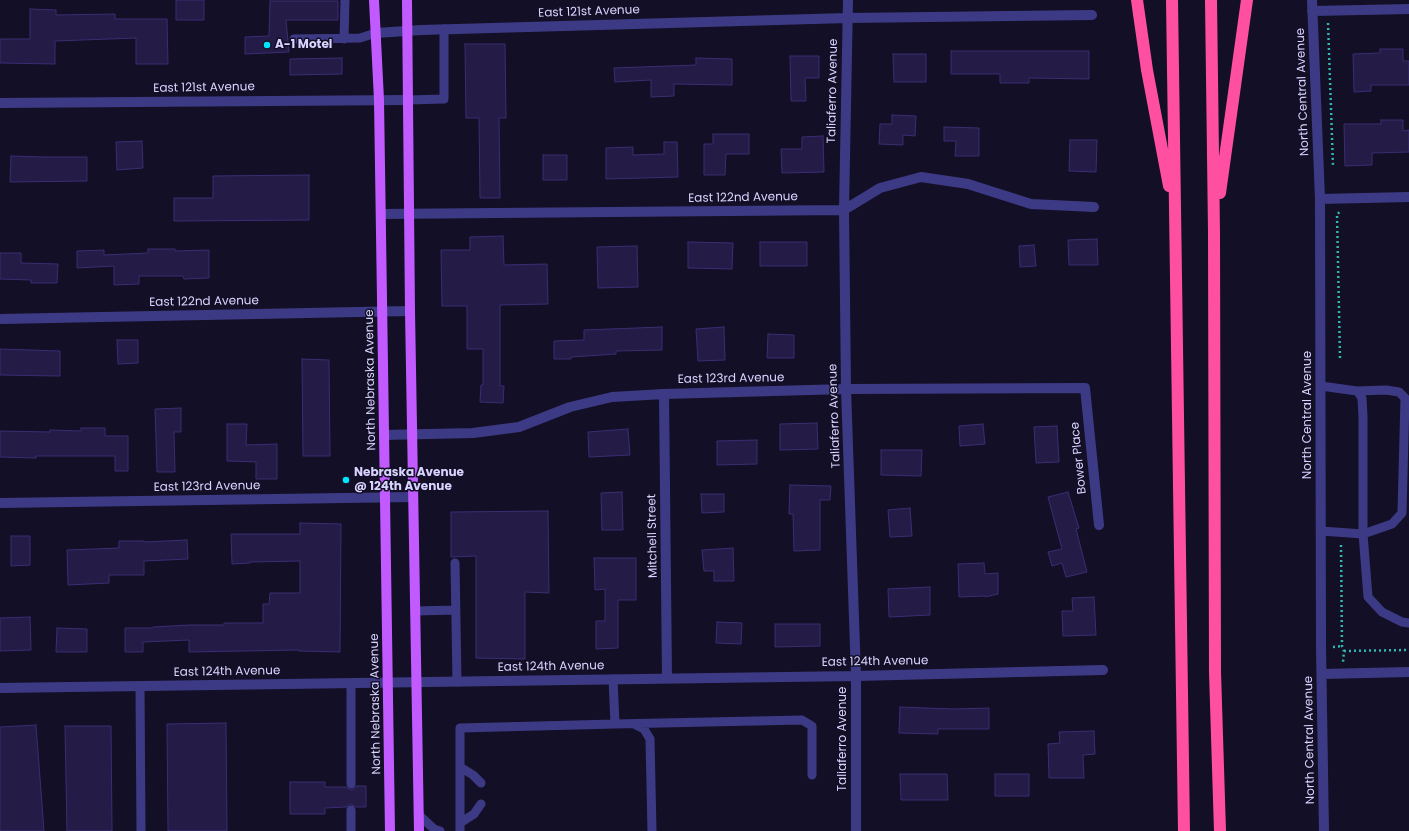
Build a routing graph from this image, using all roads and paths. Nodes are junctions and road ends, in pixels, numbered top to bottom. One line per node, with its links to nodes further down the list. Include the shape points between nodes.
1 (345, 0): 18 (lane)
2 (374, 0): 17 (main road, North Nebraska Avenue)
3 (407, 0): 16 (main road)
4 (848, 0): 14 (street, Taliaferro Avenue)
5 (1137, 0): 31 (highway, via 1147,70)
6 (1172, 0): 31 (highway)
7 (1211, 0): 32 (highway)
8 (1247, 0): 32 (highway)
9 (1312, 0): 11 (street, North Central Avenue)
10 (1409, 9): 12 (street)
11 (1312, 11): 12 (street); 25 (street, North Central Avenue)
12 (1328, 11): 23 (path)
13 (1092, 15): 14 (street, East 121st Avenue)
14 (848, 18): 15 (street, East 121st Avenue); 27 (street, Taliaferro Avenue)
15 (444, 29): 16 (street, East 121st Avenue); 21 (lane, via 444,98)
16 (407, 30): 17 (street, East 121st Avenue); 21 (main road)
17 (376, 33): 18 (lane); 20 (main road, North Nebraska Avenue)
18 (344, 39): 19 (lane)
19 (294, 40)
20 (379, 100): 21 (street, East 121st Avenue); 22 (street, East 121st Avenue); 29 (main road, North Nebraska Avenue)
21 (408, 100): 30 (main road)
22 (0, 103)
23 (1333, 167)
24 (1409, 197): 25 (street)
25 (1320, 198): 37 (street, North Central Avenue)
26 (1094, 207): 27 (street, via 1031,204 968,184 922,177 880,188)
27 (844, 210): 30 (street, East 122nd Avenue); 39 (street, Taliaferro Avenue)
28 (1343, 211): 36 (path, via 1337,214)
29 (381, 214): 30 (street, East 122nd Avenue); 33 (main road, North Nebraska Avenue)
30 (408, 214): 34 (main road)
31 (1175, 217): 89 (highway)
32 (1214, 232): 90 (highway, via 1215,672)
33 (383, 310): 34 (street, East 122nd Avenue); 35 (street, East 122nd Avenue); 43 (main road, North Nebraska Avenue)
34 (410, 311): 42 (main road)
35 (0, 320)
36 (1340, 358)
37 (1320, 386): 40 (lane); 48 (street, North Central Avenue)
38 (1085, 388): 39 (street, East 123rd Avenue); 47 (street, Bower Place)
39 (846, 389): 41 (street, East 123rd Avenue); 63 (street, Taliaferro Avenue)
40 (1357, 391): 49 (lane, via 1362,398 1363,417); 49 (lane, via 1386,390 1399,392 1405,398 1402,513 1392,524)
41 (664, 394): 42 (street, East 123rd Avenue, via 612,397 570,407 519,427 473,434); 64 (street, Mitchell Street)
42 (412, 434): 43 (street, East 123rd Avenue); 45 (main road)
43 (384, 435): 44 (main road, North Nebraska Avenue)
44 (385, 497): 45 (street, East 123rd Avenue); 46 (street, East 123rd Avenue); 69 (main road, North Nebraska Avenue)
45 (414, 497): 53 (main road)
46 (0, 503)
47 (1099, 525)
48 (1321, 531): 49 (lane); 62 (street, North Central Avenue)
49 (1364, 534): 54 (lane, via 1368,597 1382,612)
50 (1340, 545): 55 (path)
51 (456, 563): 52 (lane)
52 (456, 610): 53 (lane); 67 (lane)
53 (415, 611): 66 (main road)
54 (1409, 623)
55 (1342, 646): 56 (path); 58 (path)
56 (1331, 647)
57 (1409, 650): 58 (path)
58 (1344, 651): 59 (path)
59 (1343, 662)
60 (1103, 670): 63 (street, East 124th Avenue)
61 (1409, 672): 62 (street)
62 (1322, 674): 91 (street, North Central Avenue)
63 (856, 676): 64 (street, East 124th Avenue); 88 (street, Taliaferro Avenue)
64 (667, 678): 65 (street, East 124th Avenue)
65 (613, 679): 67 (street, East 124th Avenue); 72 (lane)
66 (416, 682): 67 (street, East 124th Avenue); 69 (street, East 124th Avenue); 80 (main road)
67 (457, 682)
68 (351, 684): 69 (street, East 124th Avenue); 70 (street, East 124th Avenue); 77 (lane)
69 (388, 684): 84 (main road, North Nebraska Avenue)
70 (140, 687): 71 (street, East 124th Avenue); 82 (lane)
71 (0, 688)
72 (615, 724): 73 (lane); 74 (lane, via 460,728)
73 (634, 724): 75 (lane, via 802,720 812,726); 87 (lane, via 644,729 650,739)
74 (460, 767): 76 (lane); 81 (lane)
75 (812, 775)
76 (481, 783)
77 (351, 784)
78 (481, 804): 81 (lane)
79 (351, 810): 83 (lane)
80 (419, 816): 85 (main road); 86 (lane)
81 (460, 827)
82 (141, 831)
83 (351, 831)
84 (390, 831)
85 (419, 831)
86 (440, 831)
87 (652, 831)
88 (856, 831)
89 (1184, 831)
90 (1220, 831)
91 (1324, 831)

